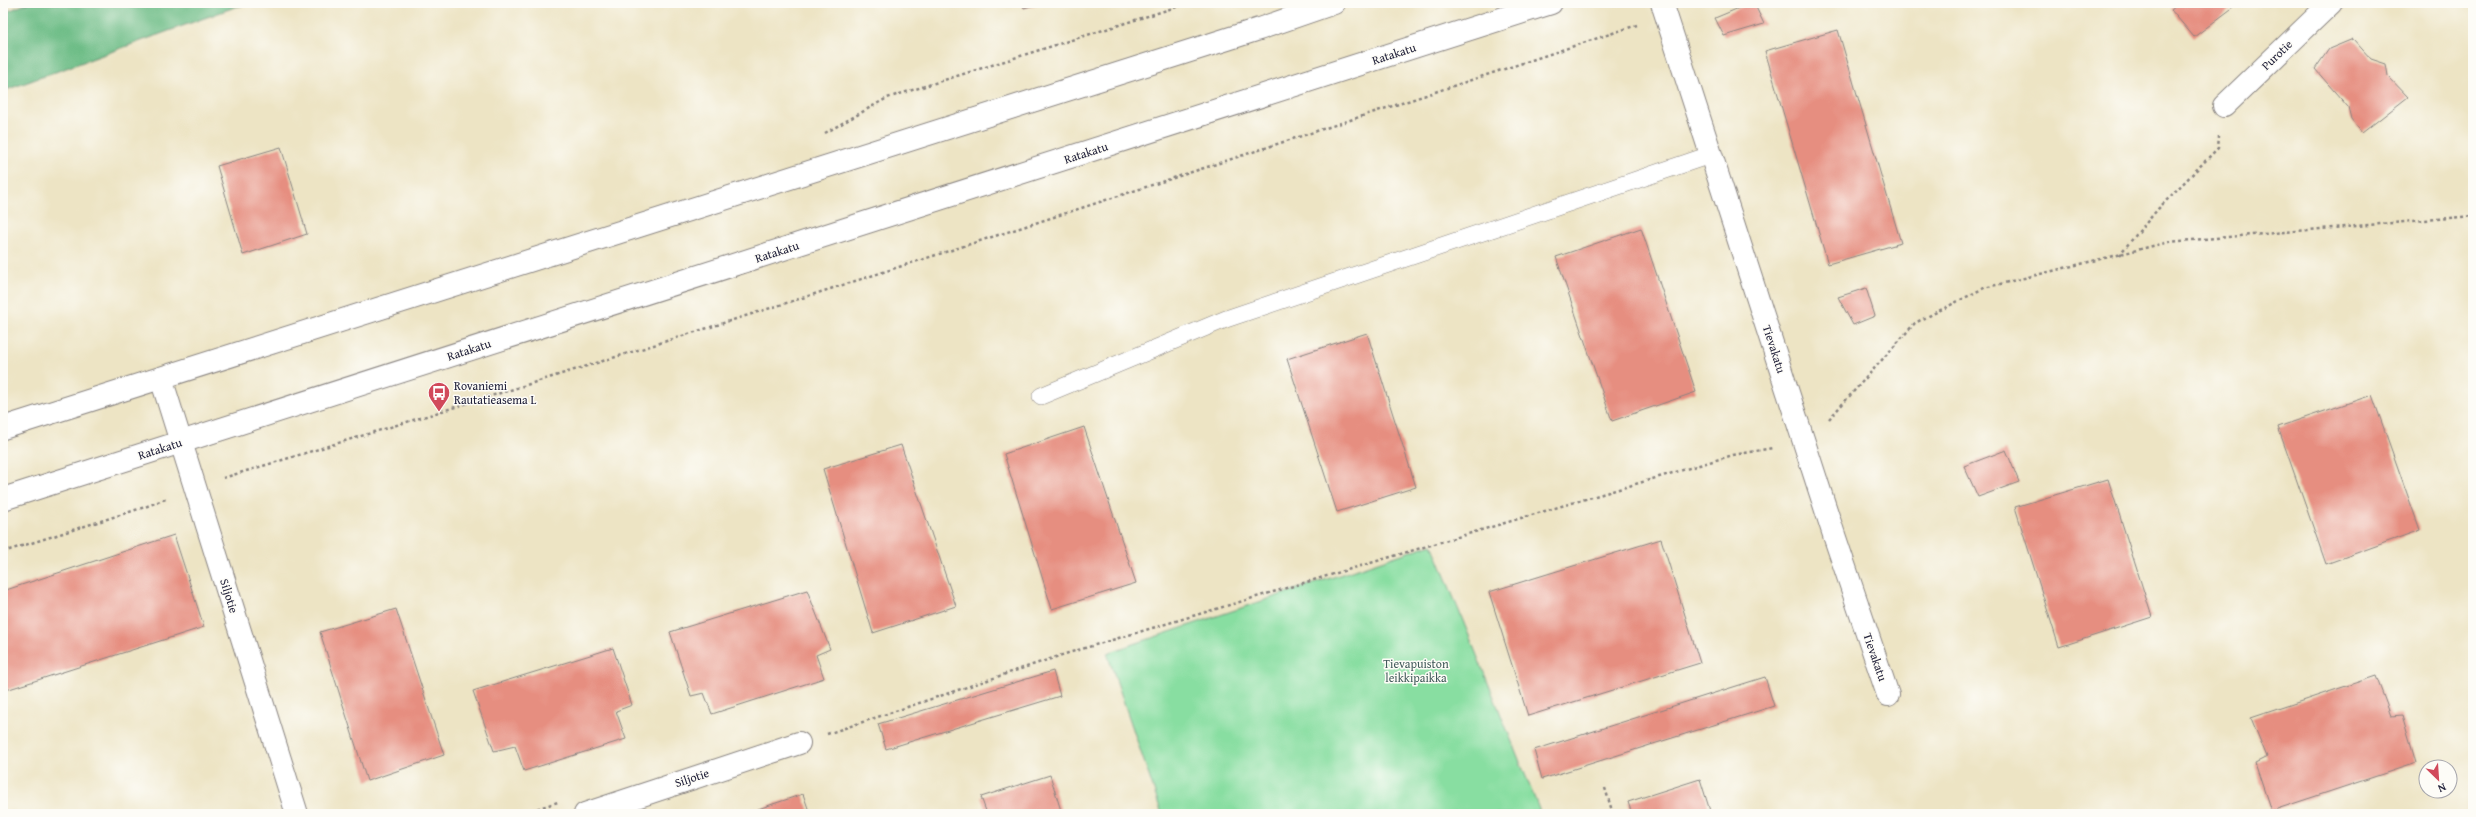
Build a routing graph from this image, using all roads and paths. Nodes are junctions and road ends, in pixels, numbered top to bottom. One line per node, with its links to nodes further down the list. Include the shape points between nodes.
1 (1189, 3): 7 (path, via 887,98)
2 (1334, 3): 11 (main road)
3 (1551, 3): 15 (main road, Ratakatu)
4 (2331, 3): 6 (main road, Purotie)
5 (1664, 8): 8 (main road, Tievakatu); 16 (path, via 1575,45 1002,233 439,413)
6 (2224, 106): 10 (path, via 2218,148 2158,209)
7 (821, 135)
8 (1710, 155): 12 (lane, via 1226,319); 14 (main road, Tievakatu)
9 (2473, 216): 10 (path, via 2169,242)
10 (2119, 255): 14 (path, via 1984,288 1915,323 1818,433)
11 (162, 378): 13 (main road); 15 (main road, Siljotie)
12 (1041, 396)
13 (3, 428)
14 (1804, 441): 19 (main road, Tievakatu); 20 (path, via 1733,455 1073,651)
15 (181, 442): 16 (main road, Siljotie); 17 (main road, Ratakatu)
16 (194, 487): 18 (path, via 145,508); 22 (main road, Siljotie)
17 (3, 499)
18 (3, 552)
19 (1888, 695)
20 (799, 743): 23 (main road, Siljotie)
21 (1605, 788): 24 (path)
22 (297, 814)
23 (585, 814)
24 (1613, 814)

